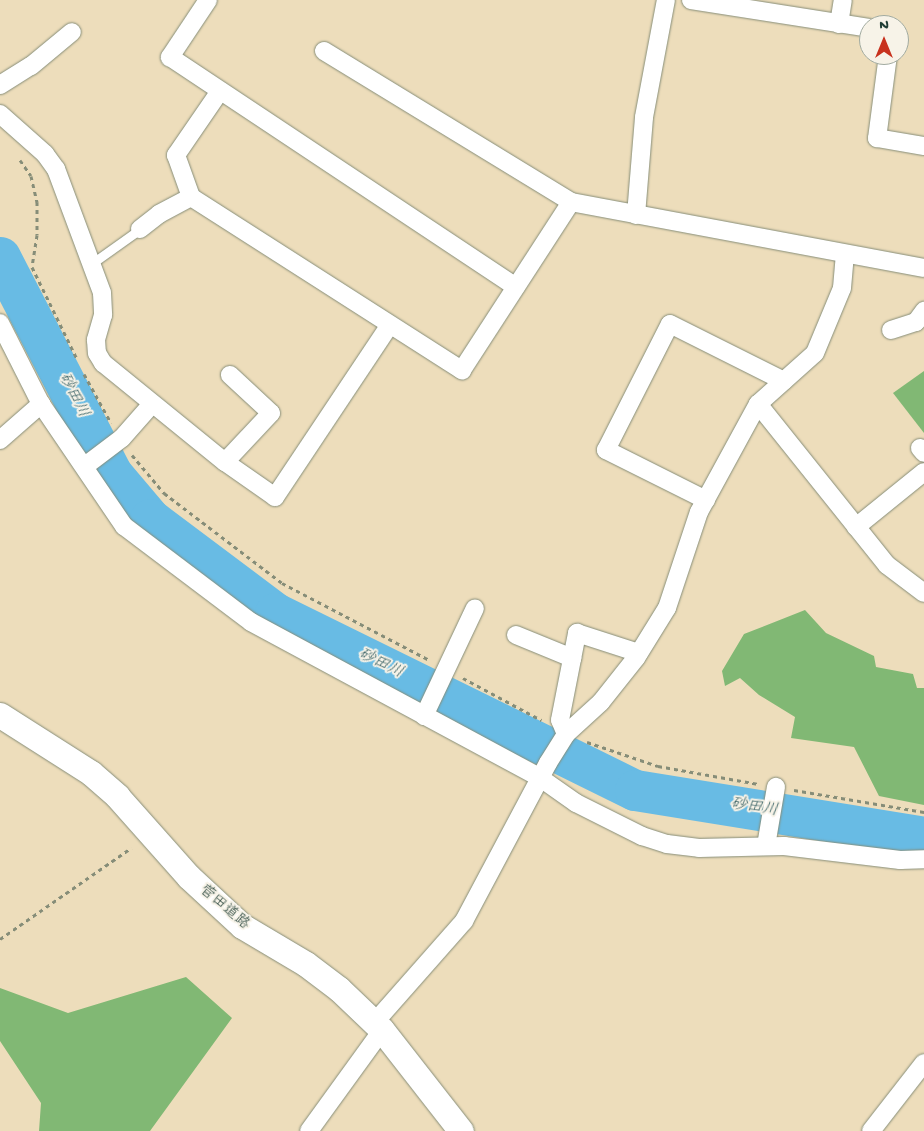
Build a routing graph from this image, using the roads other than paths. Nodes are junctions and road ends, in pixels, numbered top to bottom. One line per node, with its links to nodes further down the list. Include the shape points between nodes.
1 (208, 0): 11 (street, via 170,57)
2 (666, 0): 16 (street, via 644,117)
3 (692, 0): 5 (street)
4 (843, 0): 5 (street)
5 (839, 24): 6 (street)
6 (859, 27)
7 (72, 32): 10 (street, via 31,66)
8 (324, 51): 15 (street)
9 (887, 65): 13 (street, via 876,138)
10 (0, 85)
11 (220, 92): 14 (street, via 176,156); 21 (street)
12 (0, 114): 19 (street, via 45,154 56,170)
13 (924, 146)
14 (191, 197): 17 (street, via 159,214); 24 (street)
15 (571, 202): 16 (street); 21 (street)
16 (636, 214): 18 (street)
17 (140, 229): 19 (lane)
18 (845, 254): 20 (street); 27 (street, via 842,288 815,353)
19 (91, 264): 29 (street, via 102,293 103,314 96,340 97,353 104,363)
20 (924, 268)
21 (516, 287): 24 (street, via 462,370)
22 (924, 312): 25 (street, via 916,322)
23 (0, 323): 28 (street)
24 (389, 326): 33 (street, via 275,497)
25 (891, 330)
26 (230, 375): 33 (street, via 271,413)
27 (784, 381): 30 (street); 35 (street, via 670,324 606,450)
28 (41, 404): 31 (street); 32 (street)
29 (152, 404): 32 (street, via 120,440); 33 (street)
30 (758, 404): 35 (street); 36 (street)
31 (0, 440)
32 (88, 462): 43 (street, via 124,526 251,622)
33 (225, 462)
34 (924, 472): 36 (street)
35 (706, 500): 40 (street, via 666,608)
36 (856, 527): 37 (street, via 887,565)
37 (924, 593)
38 (475, 608): 43 (street)
39 (516, 635): 41 (street)
40 (639, 653): 41 (street, via 577,633); 44 (street, via 601,702)
41 (572, 658): 44 (street, via 560,720)
42 (0, 715): 49 (street, 菅田道路, via 91,773 117,796 189,877 242,926 306,964 340,989)
43 (424, 716): 45 (street)
44 (566, 734): 45 (street)
45 (543, 770): 47 (street, via 610,820 668,844 699,848); 49 (street, via 464,921)
46 (776, 787): 47 (street)
47 (767, 838): 48 (street, via 900,860)
48 (924, 859)
49 (378, 1026): 51 (street, 菅田道路); 52 (street)
50 (924, 1063): 53 (street)
51 (458, 1130)
52 (309, 1131)
53 (871, 1131)

